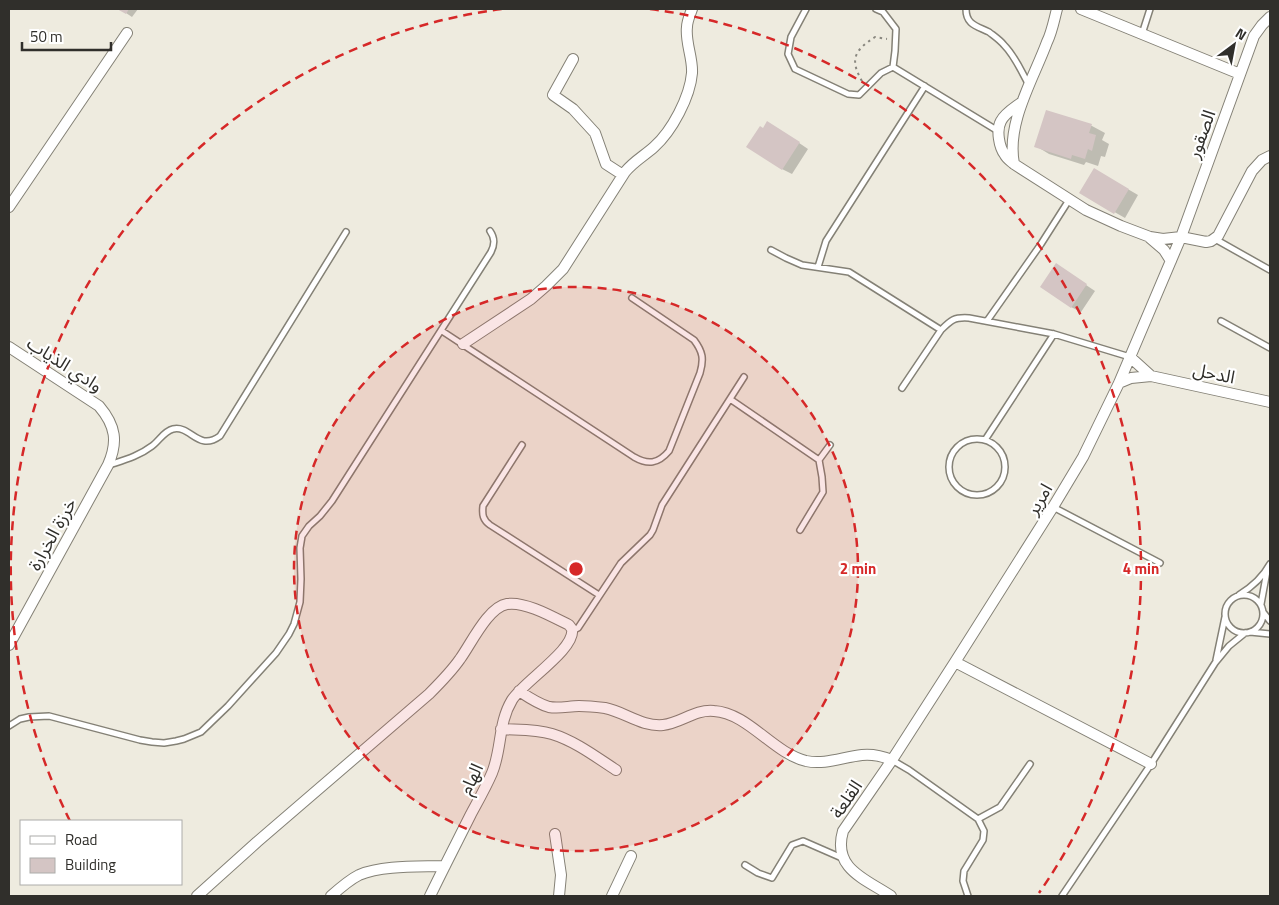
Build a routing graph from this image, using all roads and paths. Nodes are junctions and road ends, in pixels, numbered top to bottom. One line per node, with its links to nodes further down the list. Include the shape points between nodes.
1 (692, 9): 22 (street, via 687,28 692,72 685,99 662,139 632,164)
2 (806, 9): 17 (lane, via 791,37 788,54 795,69 848,94 859,95)
3 (876, 9): 11 (lane, via 883,12 896,29)
4 (966, 9): 16 (lane, via 970,22 997,38 1008,49)
5 (1056, 9): 16 (street)
6 (1081, 9): 10 (street)
7 (1150, 9): 10 (lane)
8 (1270, 17): 14 (street, الصقور, via 1254,36)
9 (127, 33): 24 (street)
10 (1142, 34): 14 (street)
11 (896, 41): 13 (lane); 17 (path, via 875,36 856,54 857,72)
12 (573, 58): 22 (street, via 553,95 573,109 595,133 606,164)
13 (894, 67): 15 (lane); 17 (lane, via 881,73)
14 (1240, 74): 28 (street, الصقور)
15 (925, 86): 19 (lane); 32 (lane, via 826,241)
16 (1029, 86): 18 (street)
17 (866, 88)
18 (1022, 102): 19 (street, via 1001,120); 21 (street, via 1012,140)
19 (998, 131): 21 (street, via 1002,150)
20 (1270, 156): 29 (street, via 1252,171)
21 (1014, 164): 23 (street)
22 (623, 176): 40 (street, via 563,269 531,299)
23 (1069, 200): 27 (street, via 1105,220); 35 (lane)
24 (9, 207)
25 (490, 231): 37 (lane, via 494,239 493,248)
26 (346, 232): 54 (lane, via 220,436 205,441 174,429 142,453)
27 (1150, 237): 28 (street); 31 (street)
28 (1181, 237): 29 (street, via 1206,242); 31 (street, امرير)
29 (1215, 239): 33 (lane)
30 (771, 250): 32 (lane, via 802,265)
31 (1170, 261): 43 (street, امرير)
32 (818, 266): 38 (lane, via 849,272)
33 (1270, 270)
34 (632, 298): 40 (lane, via 694,340 702,356 700,374 669,451 657,461 641,461 634,457)
35 (987, 321): 38 (lane, via 959,317); 39 (lane)
36 (1221, 321): 42 (lane)
37 (442, 330): 40 (lane); 72 (lane, via 332,501 302,536 300,602 289,634 210,724 193,736 164,743 140,740 48,716 20,719)
38 (941, 330): 47 (lane)
39 (1054, 334): 43 (lane); 50 (lane)
40 (463, 344)
41 (9, 347): 54 (street, وادي الذياب, via 99,406 108,416 115,441)
42 (1270, 348)
43 (1130, 356): 44 (street); 46 (street, امرير)
44 (1151, 376): 46 (street, via 1131,378); 49 (street, الدحل)
45 (744, 377): 48 (lane)
46 (1119, 384): 55 (street, امرير, via 1083,457)
47 (902, 388)
48 (730, 399): 53 (lane); 59 (lane, via 662,505 650,535 621,563)
49 (1270, 402)
50 (985, 440): 50 (lane, via 998,450 1005,464 1002,480 991,492 976,496 961,490 950,478 949,462 956,448 969,440)
51 (522, 445): 59 (lane, via 483,506 484,519)
52 (830, 445): 53 (lane)
53 (819, 460): 56 (lane, via 823,492)
54 (108, 465): 68 (street, خرزة الخرارة)
55 (1053, 507): 57 (lane); 69 (street, امرير)
56 (800, 530)
57 (1160, 563)
58 (1269, 566): 60 (lane); 61 (lane)
59 (599, 595): 65 (lane, via 578,628)
60 (1239, 596): 61 (lane, via 1251,596); 63 (lane, via 1228,604)
61 (1261, 604): 62 (lane)
62 (1263, 612): 64 (lane); 66 (lane, via 1260,624)
63 (1226, 614): 66 (lane, via 1229,625); 70 (lane)
64 (1270, 621)
65 (572, 631): 71 (street, الهام, via 560,652); 84 (street, via 569,625 526,606 510,604 496,608 452,670 429,694)
66 (1248, 632): 67 (lane); 70 (lane, via 1236,638)
67 (1270, 634)
68 (9, 645)
69 (955, 662): 74 (street, امرير); 76 (street)
70 (1215, 663): 76 (lane)
71 (519, 691): 73 (street, الهام, via 507,709); 74 (street, via 547,707 606,708 655,725 672,723 704,711 721,712 739,719 789,754 805,761 821,762 862,755)
72 (9, 726)
73 (501, 729): 77 (street, via 539,731 562,737); 83 (street, الهام, via 492,774)
74 (892, 760): 78 (lane); 81 (street, القلعة, via 843,831 840,840)
75 (1030, 764): 78 (lane, via 1000,807)
76 (1151, 764): 91 (lane)
77 (616, 770)
78 (978, 819): 90 (lane, via 984,831 983,840 964,870 963,881)
79 (555, 834): 87 (street, via 561,875)
80 (630, 856): 88 (street)
81 (842, 858): 82 (lane, via 803,841 792,845 772,878); 89 (street, via 854,872)
82 (745, 865)
83 (445, 866): 85 (street, via 370,871 350,880); 86 (street, الهام)
84 (197, 896)
85 (331, 896)
86 (430, 896)
87 (559, 896)
88 (612, 896)
89 (891, 896)
90 (968, 896)
91 (1062, 896)

